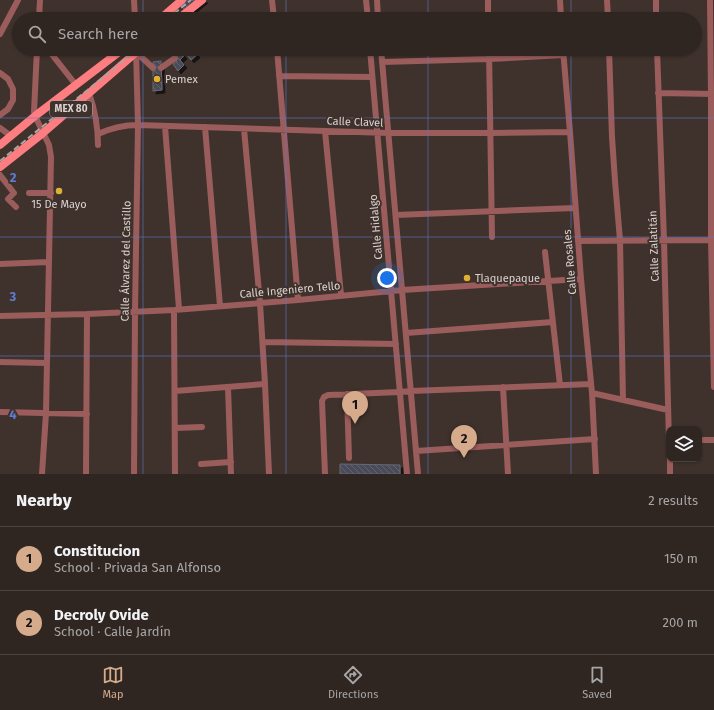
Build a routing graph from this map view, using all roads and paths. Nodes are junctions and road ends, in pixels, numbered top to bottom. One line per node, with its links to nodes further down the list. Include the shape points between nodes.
1 (18, 0): 26 (street)
2 (40, 0): 15 (street)
3 (134, 0): 16 (street)
4 (182, 0): 17 (main road)
5 (202, 0): 14 (main road)
6 (272, 0): 19 (street)
7 (366, 0): 20 (street)
8 (377, 0): 21 (street)
9 (488, 0): 22 (street)
10 (560, 0): 23 (street)
11 (607, 0): 24 (street)
12 (656, 0): 25 (street)
13 (710, 0): 51 (street)
14 (190, 10): 18 (main road)
15 (39, 12)
16 (135, 12)
17 (168, 12)
18 (187, 12)
19 (273, 12)
20 (367, 12)
21 (378, 12)
22 (488, 12)
23 (561, 12)
24 (608, 12)
25 (656, 12)
26 (0, 34)
27 (37, 56): 53 (street)
28 (53, 56): 48 (street)
29 (114, 56): 48 (main road, MEX 80)
30 (130, 56): 49 (main road, MEX 80)
31 (137, 56): 54 (street, Calle Álvarez del Castillo)
32 (142, 56): 43 (street)
33 (278, 56): 46 (street)
34 (370, 56): 47 (street, Calle Hidalgo)
35 (382, 56): 42 (street, Calle Hidalgo)
36 (521, 56): 41 (street)
37 (563, 56): 62 (street, Calle Rosales)
38 (609, 56): 81 (street)
39 (657, 56): 50 (street, Calle Zalatitán)
40 (175, 58): 44 (street)
41 (489, 59): 42 (street); 65 (street)
42 (382, 62): 64 (street, Calle Hidalgo)
43 (153, 68)
44 (161, 68)
45 (0, 73): 52 (street, via 8,79 13,89 13,100 8,109)
46 (279, 76): 47 (street); 59 (street)
47 (372, 77): 63 (street, Calle Hidalgo)
48 (76, 85): 53 (main road, MEX 80)
49 (89, 93): 61 (main road, MEX 80); 66 (street)
50 (658, 93): 51 (street); 82 (street, Calle Zalatitán)
51 (713, 94): 83 (street)
52 (0, 115)
53 (34, 116): 61 (street); 67 (main road, MEX 80)
54 (138, 125): 55 (street, Calle Clavel); 66 (street, Calle Clavel, via 118,127); 97 (street, Calle Álvarez del Castillo)
55 (165, 126): 56 (street, Calle Clavel); 96 (street)
56 (205, 127): 58 (street, Calle Clavel); 95 (street)
57 (0, 128): 67 (street)
58 (244, 129): 59 (street, Calle Clavel); 94 (street)
59 (284, 130): 60 (street, Calle Clavel); 93 (street)
60 (325, 131): 63 (street, Calle Clavel); 92 (street)
61 (43, 132): 70 (main road, MEX 80); 75 (street, via 51,157)
62 (570, 132): 65 (street, Calle Clavel); 77 (street, Calle Rosales)
63 (377, 133): 64 (street, Calle Clavel); 91 (street, Calle Hidalgo)
64 (389, 133): 65 (street, Calle Clavel); 79 (street, Calle Hidalgo)
65 (491, 133): 78 (street)
66 (98, 134): 69 (street)
67 (11, 136): 68 (main road, MEX 80)
68 (0, 144)
69 (98, 145)
70 (0, 167)
71 (0, 175): 72 (street)
72 (6, 183): 73 (street); 76 (street, via 14,193 8,199)
73 (0, 187)
74 (29, 193): 75 (street)
75 (51, 193): 86 (street)
76 (16, 207)
77 (575, 208): 78 (street); 84 (street, Calle Rosales)
78 (492, 211): 79 (street); 80 (street)
79 (396, 215): 90 (street, Calle Hidalgo)
80 (492, 237)
81 (620, 240): 82 (street); 84 (street); 118 (street)
82 (664, 240): 83 (street); 119 (street, Calle Zalatitán)
83 (713, 240): 112 (street)
84 (578, 241): 88 (street, Calle Rosales)
85 (545, 252): 89 (street)
86 (49, 262): 87 (street); 99 (street)
87 (0, 264)
88 (581, 279): 89 (street, Calle Ingeniero Tello); 108 (street, Calle Rosales)
89 (549, 281): 90 (street, Calle Ingeniero Tello); 101 (street)
90 (402, 290): 91 (street, Calle Ingeniero Tello); 102 (street, Calle Hidalgo)
91 (391, 291): 92 (street, Calle Ingeniero Tello); 104 (street, Calle Hidalgo)
92 (341, 296): 93 (street, Calle Ingeniero Tello)
93 (298, 300): 94 (street, Calle Ingeniero Tello)
94 (260, 303): 95 (street, Calle Ingeniero Tello); 103 (street)
95 (220, 306): 96 (street, Calle Ingeniero Tello)
96 (176, 309): 97 (street, Calle Ingeniero Tello); 114 (street)
97 (135, 312): 98 (street, Calle Ingeniero Tello); 137 (street, Calle Álvarez del Castillo)
98 (87, 314): 99 (street, Calle Ingeniero Tello); 122 (street)
99 (48, 315): 100 (street, Calle Ingeniero Tello); 106 (street)
100 (0, 316)
101 (553, 322): 102 (street); 109 (street)
102 (406, 332): 113 (street, Calle Hidalgo)
103 (263, 342): 104 (street); 107 (street)
104 (396, 344): 115 (street, Calle Hidalgo)
105 (0, 362): 106 (street)
106 (48, 363): 121 (street)
107 (265, 384): 110 (street); 140 (street)
108 (591, 384): 109 (street); 116 (street, Calle Rosales)
109 (560, 385): 111 (street)
110 (228, 387): 114 (street); 132 (street)
111 (503, 387): 113 (street); 129 (street)
112 (714, 387)
113 (411, 390): 115 (street); 130 (street, Calle Hidalgo)
114 (175, 391): 125 (street)
115 (400, 392): 117 (street); 142 (street, Calle Hidalgo)
116 (592, 393): 118 (street); 126 (street, Calle Rosales)
117 (347, 394): 131 (street); 141 (street, via 328,395 322,401)
118 (623, 400): 119 (street)
119 (668, 410): 123 (street, Calle Zalatitán)
120 (0, 412): 121 (street)
121 (46, 413): 122 (street); 135 (street)
122 (86, 414): 136 (street)
123 (669, 426)
124 (202, 427): 125 (street)
125 (175, 428): 138 (street)
126 (594, 439): 129 (street); 145 (street, Calle Rosales)
127 (702, 440): 128 (street)
128 (714, 440)
129 (506, 445): 130 (street); 144 (street)
130 (416, 451): 143 (street, Calle Hidalgo)
131 (349, 458)
132 (231, 462): 134 (street); 139 (street)
133 (670, 462): 146 (street)
134 (201, 464)
135 (42, 474)
136 (86, 474)
137 (134, 474)
138 (175, 474)
139 (231, 474)
140 (269, 474)
141 (325, 474)
142 (408, 474)
143 (418, 474)
144 (508, 474)
145 (596, 474)
146 (670, 474)

